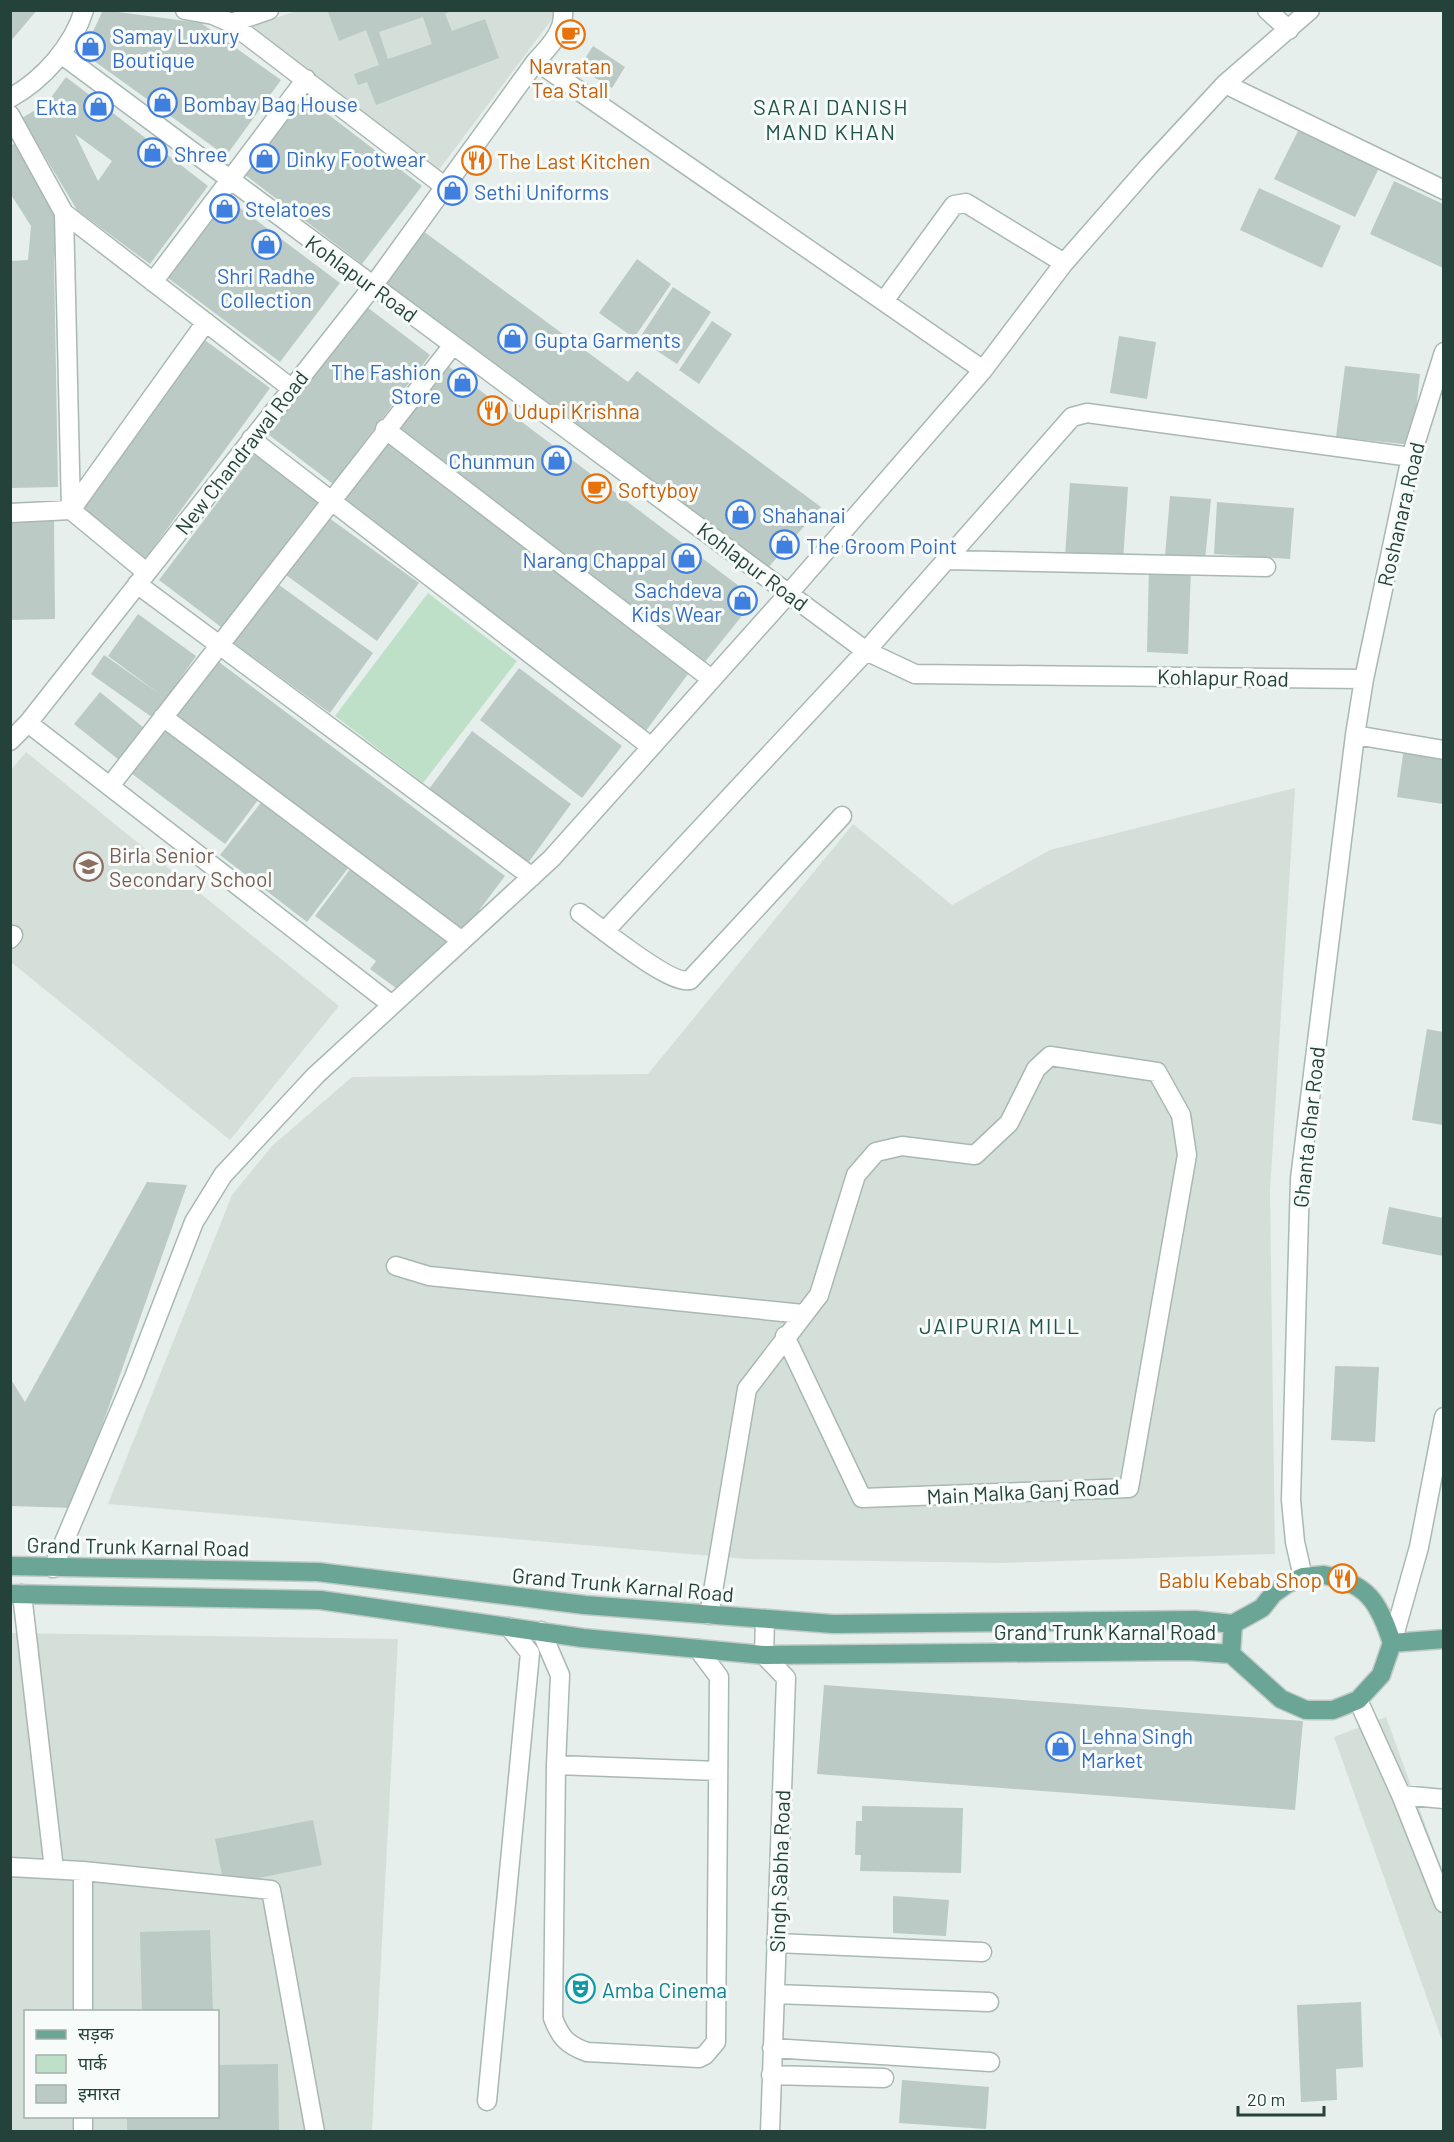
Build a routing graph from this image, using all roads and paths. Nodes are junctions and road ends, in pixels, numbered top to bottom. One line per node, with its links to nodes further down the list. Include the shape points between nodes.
1 (84, 10): 9 (street)
2 (185, 10): 7 (street)
3 (269, 10): 7 (street)
4 (563, 10): 10 (street, New Chandrawal Road, via 563,21 552,43)
5 (1267, 10): 8 (street)
6 (1310, 10): 8 (street)
7 (231, 23): 11 (street)
8 (1288, 30): 12 (street)
9 (61, 54): 13 (street); 15 (street, Kohlapur Road)
10 (536, 61): 16 (street, New Chandrawal Road); 22 (street)
11 (306, 79): 15 (street); 16 (street)
12 (1225, 84): 17 (street); 19 (street)
13 (10, 98)
14 (10, 115): 18 (street)
15 (230, 181): 20 (street); 21 (street, Kohlapur Road)
16 (444, 186): 21 (street, New Chandrawal Road)
17 (1443, 190)
18 (64, 213): 20 (street); 32 (street)
19 (1064, 263): 22 (street, via 966,203 954,205); 26 (street)
20 (153, 282): 23 (street)
21 (373, 286): 24 (street, Kohlapur Road); 27 (street, New Chandrawal Road)
22 (884, 301): 26 (street)
23 (206, 322): 27 (street); 32 (street)
24 (453, 345): 28 (street); 37 (street, Kohlapur Road)
25 (1441, 362): 30 (street, Roshanara Road)
26 (982, 370): 37 (street)
27 (291, 387): 29 (street, New Chandrawal Road)
28 (385, 429): 31 (street); 40 (street)
29 (251, 438): 31 (street); 36 (street, New Chandrawal Road)
30 (1411, 457): 34 (street, via 1079,414 1062,426); 41 (street, Roshanara Road)
31 (330, 501): 38 (street); 46 (street)
32 (71, 510): 33 (street); 36 (street)
33 (10, 513)
34 (946, 560): 35 (street); 39 (street)
35 (1266, 567)
36 (141, 578): 38 (street); 43 (street, New Chandrawal Road)
37 (790, 592): 39 (street, Kohlapur Road); 40 (street)
38 (218, 646): 42 (street); 50 (street)
39 (866, 651): 41 (street, Kohlapur Road, via 915,674); 52 (street)
40 (710, 678): 46 (street)
41 (1364, 679): 44 (street, Ghanta Ghar Road)
42 (163, 717): 48 (street); 53 (street)
43 (28, 723): 45 (street, New Chandrawal Road); 48 (street)
44 (1355, 735): 47 (street); 61 (street, Ghanta Ghar Road, via 1300,1179 1291,1500)
45 (10, 741)
46 (650, 746): 50 (street)
47 (1443, 750)
48 (110, 786): 54 (street)
49 (842, 816): 52 (street, via 690,980 679,980 644,960)
50 (532, 877): 53 (street)
51 (580, 913): 52 (street)
52 (605, 931)
53 (462, 941): 54 (street)
54 (392, 1005): 60 (street, via 315,1076 223,1175 194,1222)
55 (396, 1266): 56 (street, via 429,1276)
56 (803, 1314): 57 (street); 57 (street, Main Malka Ganj Road, via 819,1295 856,1175 876,1152 902,1146 975,1155 1009,1123 1036,1069 1050,1056 1157,1072 1180,1115 1187,1155 1128,1488 862,1498)
57 (785, 1336): 63 (street, via 747,1389)
58 (1443, 1417): 69 (street, via 1419,1547)
59 (10, 1566): 60 (main road, Grand Trunk Karnal Road)
60 (53, 1568): 63 (main road, Grand Trunk Karnal Road, via 318,1572 585,1605)
61 (1303, 1577): 65 (main road); 69 (main road, via 1334,1577 1362,1588 1376,1603)
62 (16, 1594): 66 (main road, Grand Trunk Karnal Road, via 320,1600); 79 (street)
63 (709, 1615): 64 (main road, Grand Trunk Karnal Road)
64 (765, 1619): 65 (main road, Grand Trunk Karnal Road, via 832,1624 1195,1620); 72 (street)
65 (1233, 1624): 71 (main road)
66 (509, 1627): 67 (main road, Grand Trunk Karnal Road); 91 (street, via 530,1653)
67 (541, 1632): 70 (main road, Grand Trunk Karnal Road); 74 (street, via 560,1675)
68 (1443, 1640): 69 (main road)
69 (1392, 1643): 73 (main road, via 1381,1675)
70 (698, 1649): 72 (main road, Grand Trunk Karnal Road); 75 (street, via 719,1677)
71 (1231, 1654): 72 (main road, Grand Trunk Karnal Road, via 1188,1651); 73 (main road, via 1281,1699 1306,1710 1333,1710)
72 (764, 1655): 82 (street, Singh Sabha Road, via 786,1678)
73 (1358, 1700): 76 (street)
74 (556, 1765): 75 (street); 75 (street, via 553,2018 560,2035 571,2046 587,2052 699,2058 716,2042)
75 (718, 1771)
76 (1401, 1795): 77 (street); 81 (street)
77 (1443, 1799)
78 (10, 1867): 79 (street)
79 (54, 1869): 80 (street)
80 (83, 1871): 86 (street); 92 (street, via 271,1890)
81 (1443, 1903)
82 (776, 1943): 83 (street); 84 (street, Singh Sabha Road)
83 (982, 1952)
84 (774, 1994): 85 (street); 87 (street, Singh Sabha Road)
85 (989, 2002)
86 (83, 2010)
87 (772, 2048): 88 (street); 89 (street, Singh Sabha Road)
88 (990, 2062)
89 (771, 2075): 90 (street); 93 (street, Singh Sabha Road)
90 (884, 2078)
91 (487, 2101)
92 (315, 2132)
93 (770, 2132)

